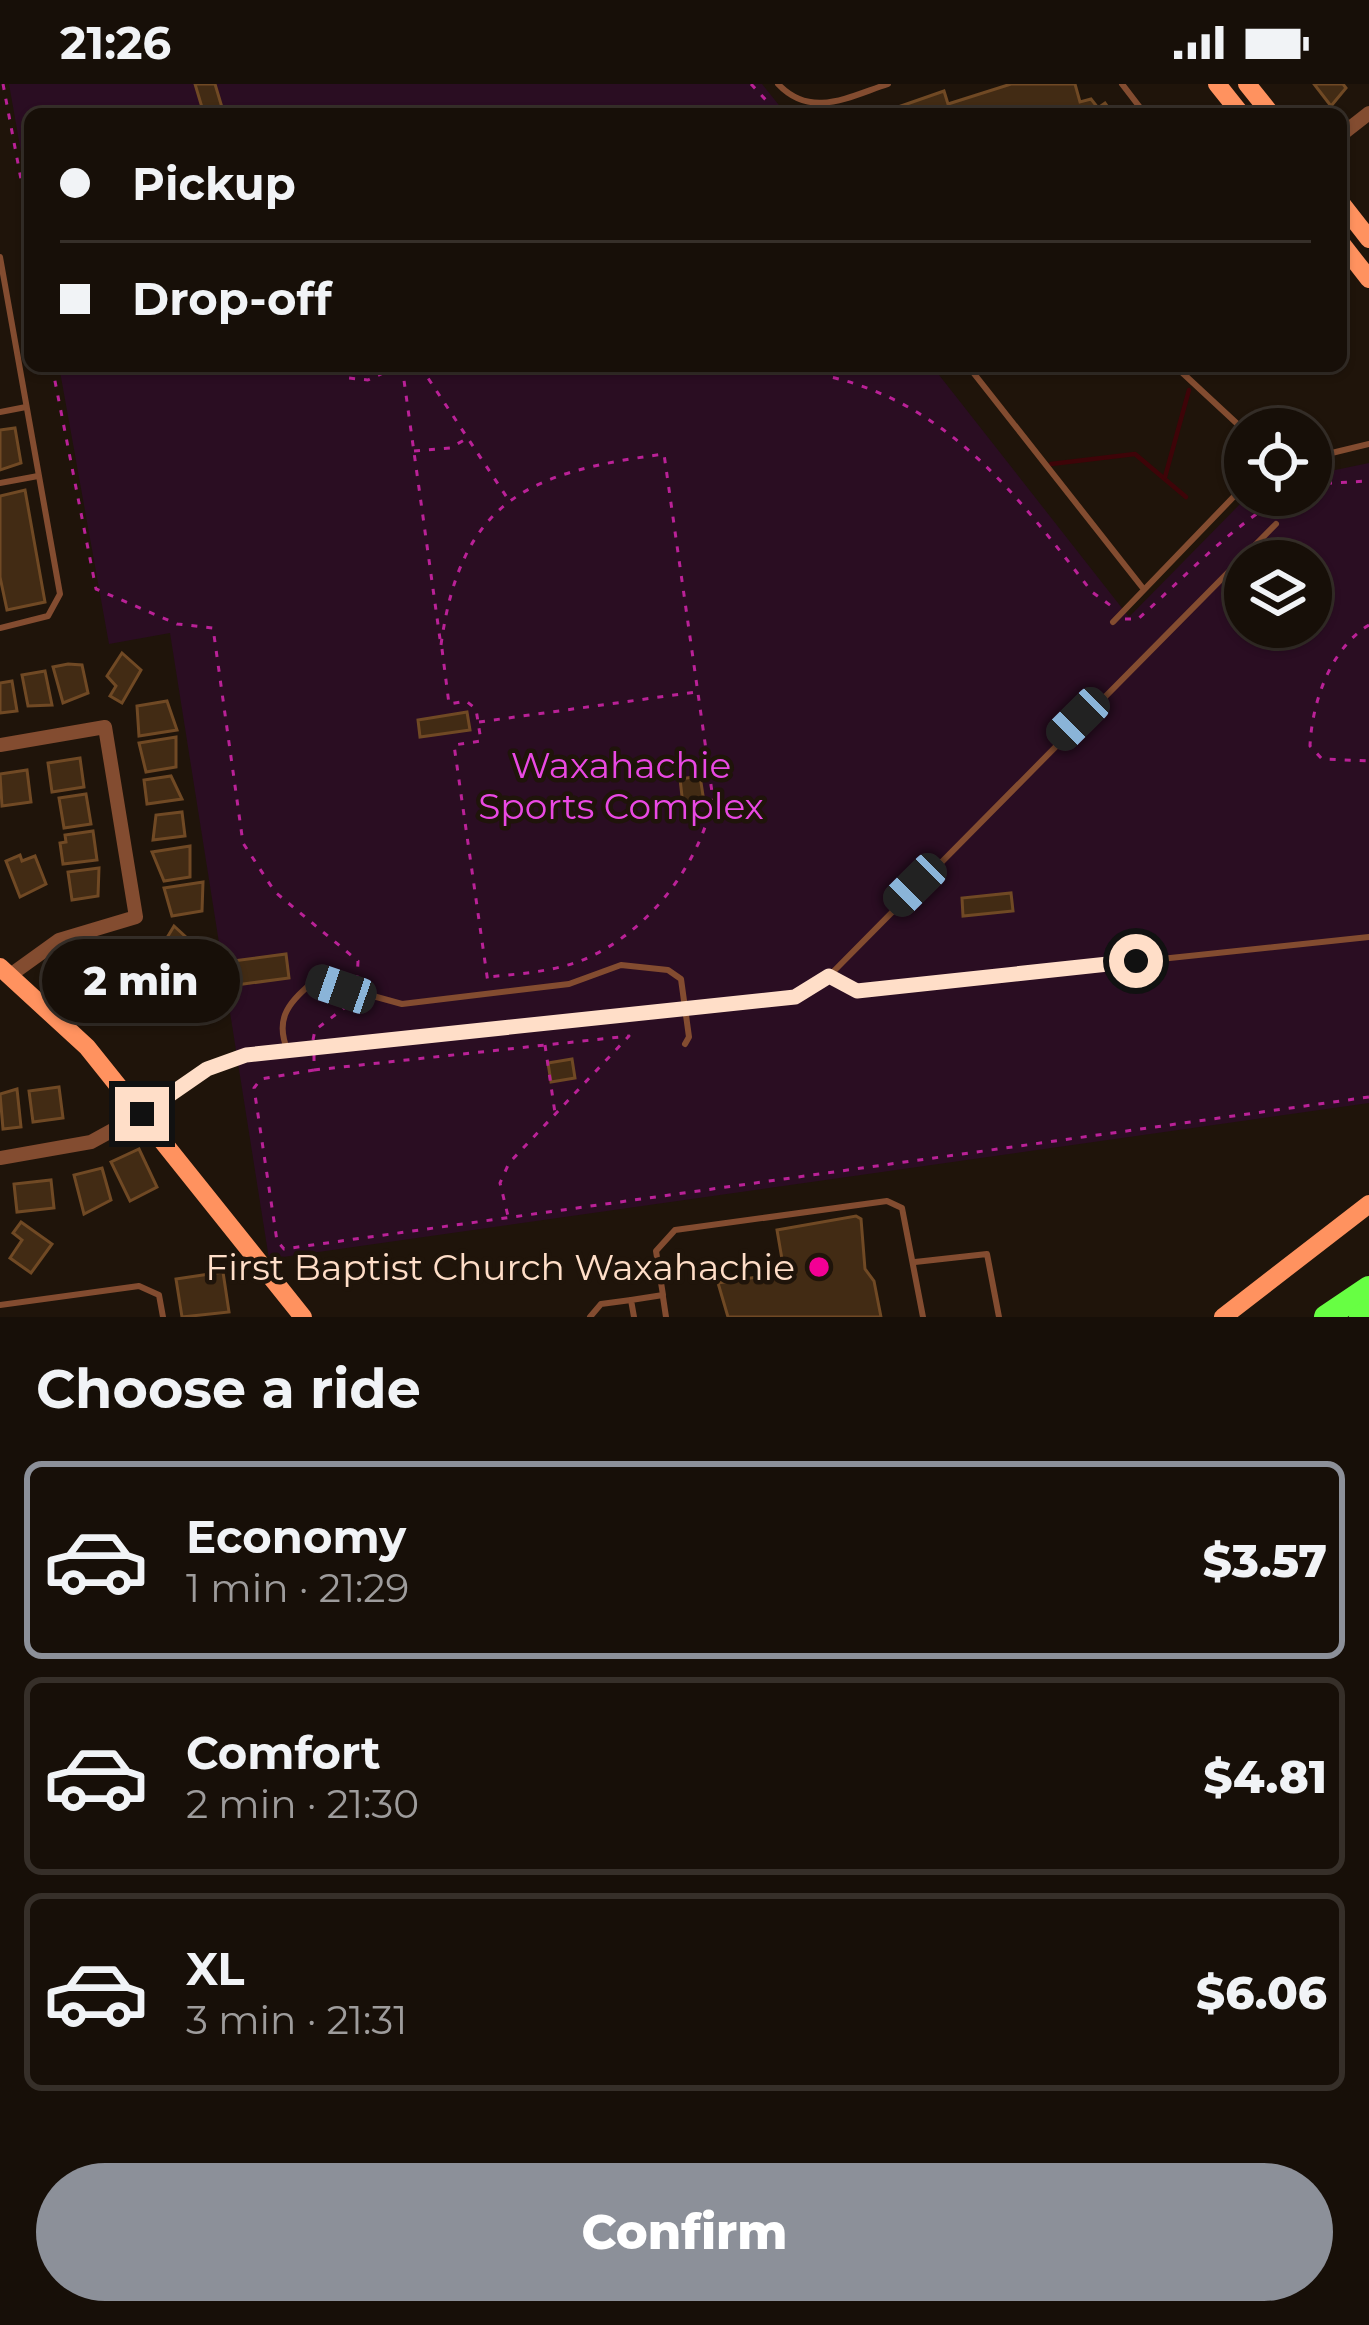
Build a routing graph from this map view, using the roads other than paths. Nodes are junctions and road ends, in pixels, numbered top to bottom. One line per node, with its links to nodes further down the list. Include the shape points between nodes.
1 (778, 84): 2 (lane, via 811,105)
2 (888, 84)
3 (1122, 84): 6 (lane)
4 (1217, 84): 7 (street)
5 (1247, 84): 8 (street)
6 (1140, 108)
7 (1235, 108)
8 (1266, 108)
9 (1347, 211): 10 (street)
10 (1369, 239)
11 (1347, 250): 13 (street)
12 (0, 257): 14 (lane)
13 (1369, 278)
14 (15, 342): 15 (lane); 18 (lane)
15 (0, 344)
16 (973, 372): 27 (lane)
17 (1181, 372): 19 (lane)
18 (26, 407): 20 (lane); 23 (lane)
19 (1224, 411)
20 (0, 412)
21 (1369, 444): 22 (lane)
22 (1332, 453)
23 (38, 476): 24 (lane); 29 (lane, via 58,605 48,616)
24 (0, 484)
25 (1224, 506): 27 (lane)
26 (1276, 524): 33 (lane)
27 (1142, 587): 28 (lane)
28 (1113, 622)
29 (0, 628)
30 (0, 746): 32 (street, via 105,727 136,917 58,940)
31 (1369, 937): 33 (lane, via 857,991)
32 (4, 971): 37 (street, via 87,1047)
33 (829, 976): 34 (lane, via 795,997)
34 (686, 1009): 35 (lane); 36 (lane); 36 (lane, via 681,979 621,964 569,984 402,1004 315,980 288,1004)
35 (685, 1044)
36 (287, 1051): 37 (lane, via 207,1069)
37 (142, 1114): 38 (street, via 92,1142); 47 (street)
38 (0, 1158)
39 (1369, 1204): 53 (street)
40 (915, 1262): 42 (lane, via 902,1208 887,1201 675,1231 656,1251); 51 (lane); 52 (lane, via 987,1254)
41 (1369, 1288): 54 (highway)
42 (663, 1295): 43 (lane); 50 (lane)
43 (632, 1300): 48 (lane, via 601,1304); 49 (lane)
44 (0, 1305): 46 (lane, via 139,1286 159,1295)
45 (1369, 1311): 55 (highway)
46 (163, 1317)
47 (303, 1317)
48 (590, 1317)
49 (634, 1317)
50 (666, 1317)
51 (923, 1317)
52 (999, 1317)
53 (1223, 1317)
54 (1325, 1317)
55 (1361, 1317)

